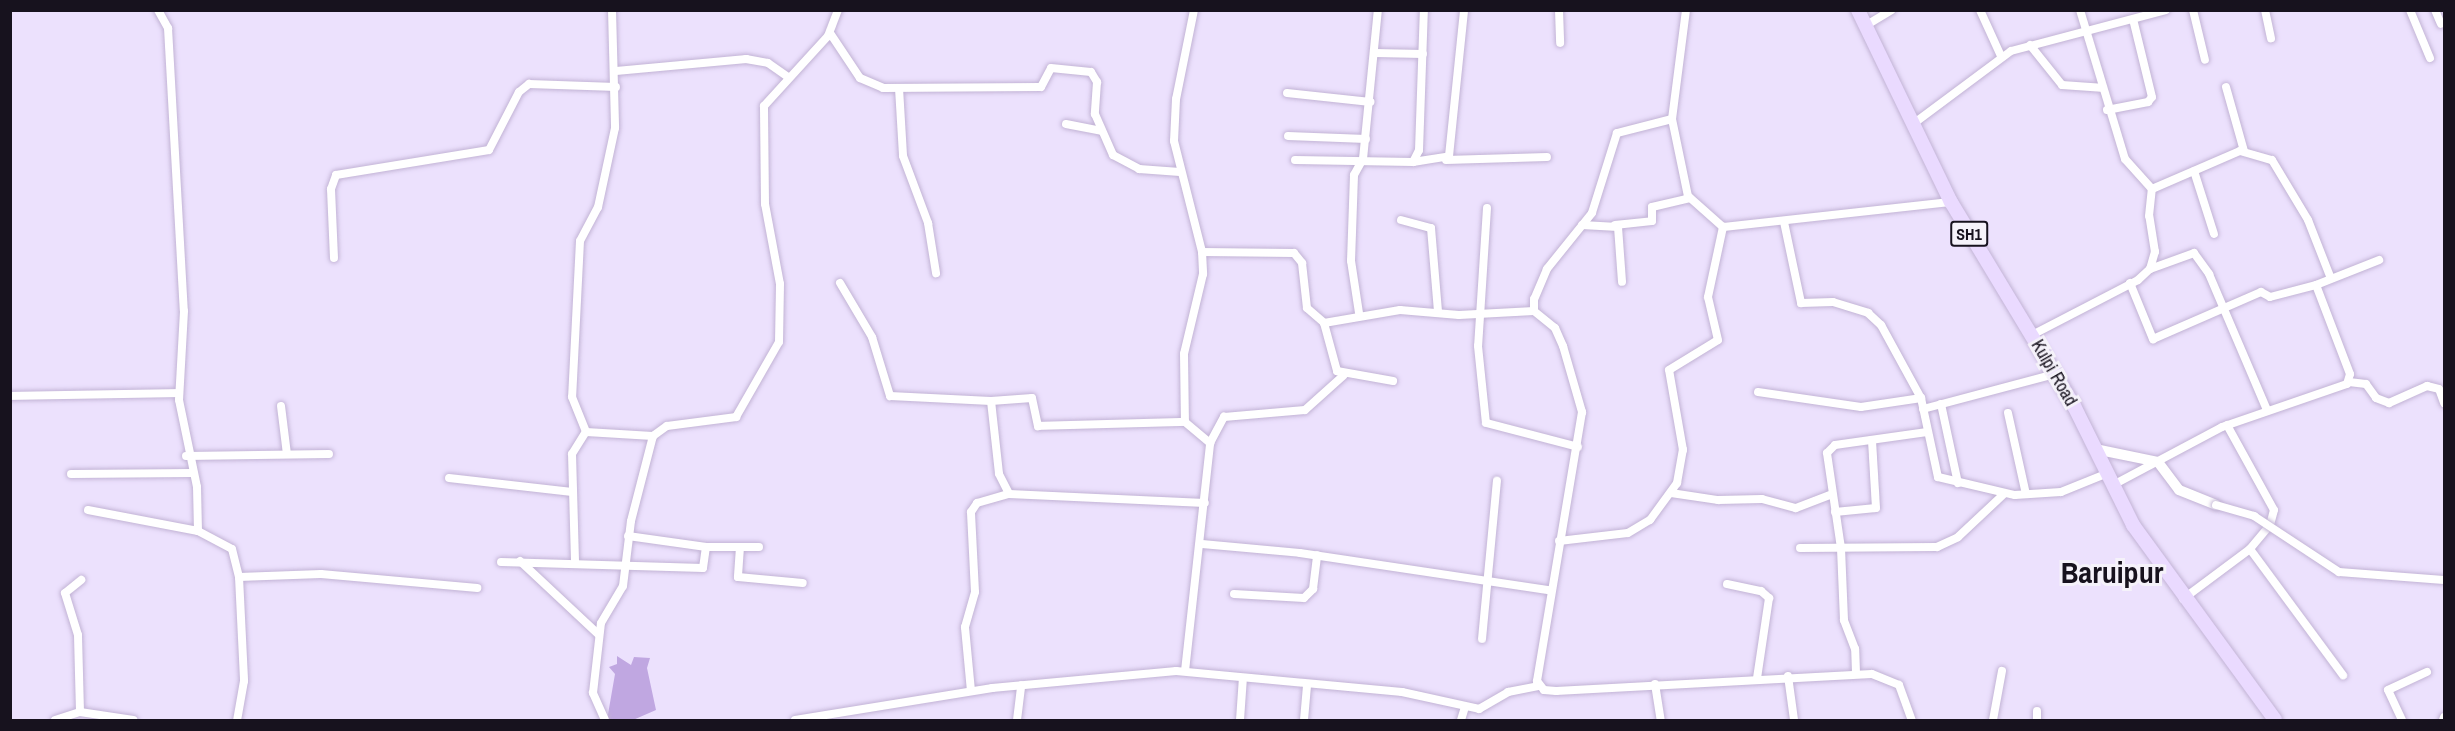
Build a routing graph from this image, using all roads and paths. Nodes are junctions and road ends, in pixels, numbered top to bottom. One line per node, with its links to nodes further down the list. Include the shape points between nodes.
1 (158, 10): 87 (street, via 168,28 182,287)
2 (612, 10): 32 (street)
3 (838, 10): 22 (street)
4 (1194, 10): 54 (street, via 1176,99 1174,141)
5 (1378, 10): 27 (street)
6 (1424, 10): 28 (street)
7 (1464, 10): 51 (street)
8 (1559, 10): 25 (street)
9 (1686, 10): 41 (street)
10 (1858, 10): 21 (main road, Kulpi Road / SH1)
11 (1892, 10): 21 (street)
12 (1980, 10): 29 (street)
13 (2080, 10): 23 (street)
14 (2166, 10): 19 (street)
15 (2193, 10): 31 (street)
16 (2265, 10): 24 (street)
17 (2410, 10): 30 (street)
18 (2435, 10): 20 (street)
19 (2133, 20): 23 (street); 40 (street, via 2152,97 2148,102)
20 (2441, 24)
21 (1865, 26): 43 (main road, Kulpi Road / SH1)
22 (830, 33): 33 (street); 36 (street, via 860,78)
23 (2087, 34): 26 (street); 37 (street)
24 (2271, 38)
25 (1560, 43)
26 (2030, 45): 29 (street); 37 (street, via 2062,85)
27 (1375, 53): 28 (street); 39 (street)
28 (1423, 54): 52 (street, via 1419,150)
29 (2001, 56): 43 (street)
30 (2430, 58)
31 (2205, 60)
32 (616, 71): 33 (street, via 746,59 768,63); 34 (street)
33 (788, 76): 101 (street, via 764,112 765,204 781,307 779,342 736,417 667,426)
34 (616, 87): 66 (street, via 530,84 519,92 489,150 336,175 331,189); 99 (street, via 614,140 598,207 580,242 573,310 572,397)
35 (2226, 87): 47 (street)
36 (899, 88): 44 (street, via 1038,87 1047,85 1053,67 1091,72 1097,78 1095,114); 69 (street, via 903,156 928,223)
37 (2101, 88): 40 (street)
38 (1287, 93): 39 (street)
39 (1371, 102): 46 (street)
40 (2107, 111): 55 (street, via 2131,170)
41 (1672, 119): 56 (street); 61 (street, via 1617,133 1600,191)
42 (1066, 124): 44 (street)
43 (1913, 124): 57 (main road, Kulpi Road / SH1)
44 (1101, 131): 54 (street, via 1113,155 1140,169)
45 (1288, 136): 46 (street)
46 (1366, 139): 49 (street)
47 (2244, 151): 53 (street); 70 (street, via 2279,165)
48 (1547, 157): 51 (street)
49 (1363, 159): 50 (street); 52 (street); 78 (street, via 1354,175 1351,245)
50 (1295, 160)
51 (1446, 160): 52 (street)
52 (1413, 162)
53 (2194, 171): 55 (street); 64 (street)
54 (1180, 172): 65 (street)
55 (2152, 189): 68 (street, via 2149,216 2155,252)
56 (1690, 198): 62 (street, via 1652,207 1652,221); 63 (street)
57 (1951, 202): 60 (street); 81 (main road, Kulpi Road / SH1)
58 (1487, 208): 79 (street)
59 (1401, 220): 77 (street, via 1431,228)
60 (1784, 222): 63 (street); 89 (street, via 1801,303 1833,302 1868,314 1881,325)
61 (1582, 225): 62 (street); 76 (street, via 1547,269)
62 (1615, 225): 71 (street)
63 (1723, 227): 117 (street, via 1708,303 1718,340 1669,370 1683,450)
64 (2214, 234)
65 (1202, 252): 80 (street, via 1294,253 1302,263 1307,308); 97 (street, via 1203,274 1184,354)
66 (334, 258)
67 (2379, 260): 70 (street)
68 (2150, 269): 73 (street); 75 (street, via 2194,253 2209,274)
69 (936, 273)
70 (2330, 276): 74 (street)
71 (1622, 282)
72 (840, 283): 90 (street, via 872,337 890,396)
73 (2130, 283): 75 (street, via 2153,339); 81 (street)
74 (2316, 285): 75 (street, via 2270,297 2261,292); 85 (street)
75 (2221, 308): 95 (street)
76 (1534, 310): 79 (street); 104 (street, via 1555,328 1572,368 1582,412)
77 (1438, 312): 78 (street); 79 (street)
78 (1359, 313): 80 (street)
79 (1483, 315): 104 (street, via 1478,346 1485,423)
80 (1324, 323): 83 (street, via 1334,367)
81 (2032, 335): 82 (main road, Kulpi Road / SH1)
82 (2055, 374): 92 (street); 105 (main road, Kulpi Road / SH1)
83 (1344, 375): 84 (street); 103 (street, via 1299,411 1229,414)
84 (1393, 381)
85 (2349, 382): 91 (street, via 2366,384 2376,398 2389,403 2427,386 2439,389); 95 (street)
86 (1758, 392): 89 (street, via 1861,407)
87 (178, 393): 88 (street); 108 (street)
88 (10, 396)
89 (1921, 398): 94 (street)
90 (991, 401): 97 (street, via 1032,398 1038,426); 118 (street, via 999,474)
91 (2445, 403)
92 (1941, 404): 94 (street); 115 (street)
93 (281, 406): 106 (street)
94 (1923, 409): 100 (street)
95 (2267, 410): 98 (street)
96 (2008, 413): 121 (street)
97 (1185, 422): 103 (street)
98 (2227, 425): 109 (street); 135 (street, via 2274,510 2270,525)
99 (586, 432): 101 (street); 116 (street, via 573,450)
100 (1927, 432): 102 (street); 115 (street, via 1938,477)
101 (653, 436): 127 (street)
102 (1872, 440): 119 (street, via 1829,448); 125 (street, via 1876,508)
103 (1210, 443): 122 (street)
104 (1578, 447): 128 (street)
105 (2096, 449): 109 (street); 113 (main road, Kulpi Road / SH1)
106 (287, 454): 107 (street); 108 (street)
107 (328, 454)
108 (186, 456): 110 (street)
109 (2158, 462): 113 (street); 123 (street, via 2179,489)
110 (193, 473): 111 (street); 126 (street)
111 (71, 474)
112 (449, 478): 116 (street)
113 (2110, 479): 121 (street, via 2061,492); 150 (main road, Kulpi Road / SH1)
114 (1497, 481): 144 (street)
115 (1959, 483): 120 (street)
116 (572, 492): 138 (street)
117 (1671, 493): 119 (street, via 1718,500 1762,499 1796,508); 128 (street, via 1650,520 1628,533)
118 (1009, 494): 122 (street); 165 (street, via 977,503 971,512 975,592 965,627)
119 (1832, 494): 125 (street)
120 (2004, 494): 121 (street); 134 (street, via 1958,537 1937,547)
121 (2026, 494)
122 (1205, 503): 129 (street)
123 (2216, 505): 143 (street, bridge, via 2254,516 2339,572)
124 (88, 510): 126 (street)
125 (1835, 512): 134 (street)
126 (198, 531): 141 (street, via 229,545)
127 (628, 536): 130 (street); 140 (street)
128 (1559, 541): 148 (street)
129 (1202, 544): 136 (street); 153 (street)
130 (706, 547): 131 (street); 140 (street, via 705,567)
131 (740, 547): 132 (street); 145 (street, via 738,577)
132 (759, 547)
133 (1800, 548): 134 (street)
134 (1841, 548): 156 (street, via 1844,620 1855,650)
135 (2250, 549): 150 (street); 157 (street)
136 (1317, 555): 144 (street); 149 (street, via 1313,589 1304,598)
137 (520, 561): 138 (street); 139 (street); 151 (street)
138 (575, 561): 140 (street)
139 (501, 562)
140 (626, 567): 151 (street, via 622,589 603,616)
141 (239, 577): 147 (street, via 321,574); 170 (street, via 244,681)
142 (81, 580): 167 (street, via 65,593 78,635)
143 (2445, 580)
144 (1488, 581): 148 (street); 152 (street)
145 (804, 583)
146 (1727, 584): 159 (street, via 1769,598)
147 (477, 588)
148 (1550, 590): 164 (street)
149 (1234, 594)
150 (2183, 599): 181 (main road, Kulpi Road / SH1)
151 (599, 635): 171 (street, via 592,693)
152 (1482, 639)
153 (1185, 671): 160 (street); 163 (street)
154 (2002, 671): 180 (street)
155 (2427, 672): 182 (street, via 2388,690)
156 (1856, 673): 158 (street); 179 (street, via 1899,685)
157 (2343, 675)
158 (1788, 676): 159 (street); 178 (street)
159 (1757, 678): 162 (street)
160 (1243, 681): 161 (street); 174 (street)
161 (1307, 684): 166 (street, via 1402,692); 175 (street)
162 (1655, 684): 164 (street, via 1556,691); 177 (street)
163 (1021, 685): 165 (street); 173 (street)
164 (1539, 686): 166 (street, via 1508,692 1487,707)
165 (971, 691): 172 (street)
166 (1465, 707): 176 (street)
167 (80, 712): 168 (street); 169 (street)
168 (55, 720)
169 (133, 720)
170 (237, 720)
171 (605, 720)
172 (795, 720)
173 (1017, 720)
174 (1240, 720)
175 (1304, 720)
176 (1461, 720)
177 (1661, 720)
178 (1794, 720)
179 (1912, 720)
180 (1993, 720)
181 (2275, 720)
182 (2402, 720)

